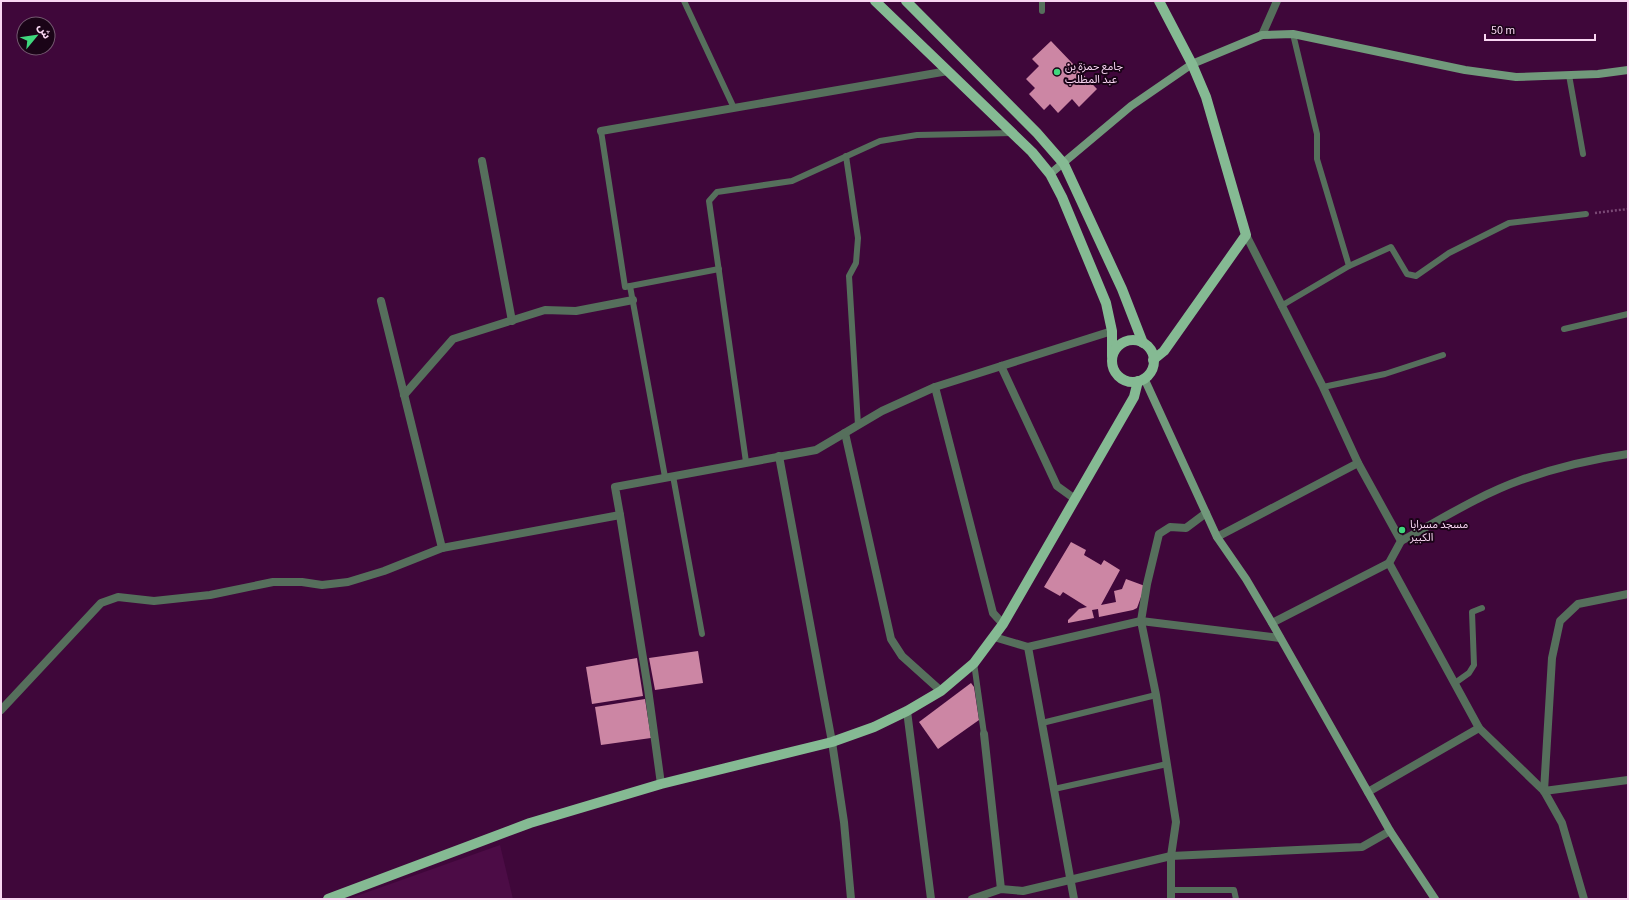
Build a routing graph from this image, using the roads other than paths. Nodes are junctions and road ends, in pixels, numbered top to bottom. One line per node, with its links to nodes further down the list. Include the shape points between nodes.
1 (684, 1): 14 (lane)
2 (875, 1): 12 (main road)
3 (906, 1): 20 (main road)
4 (1042, 1): 7 (lane)
5 (1159, 1): 10 (main road)
6 (1277, 1): 9 (street)
7 (1042, 11)
8 (1293, 34): 9 (main road); 13 (main road, via 1465,70 1516,77); 24 (lane, via 1317,134 1318,159)
9 (1262, 35): 10 (main road)
10 (1192, 64): 20 (main road, via 1131,106); 23 (main road, via 1206,98)
11 (1628, 70): 13 (main road)
12 (948, 71): 14 (street); 16 (main road)
13 (1569, 75): 17 (lane)
14 (734, 108): 15 (street)
15 (601, 131): 26 (lane, via 624,287)
16 (1013, 133): 18 (lane, via 917,135 880,141); 21 (main road)
17 (1583, 154)
18 (846, 156): 25 (lane, via 792,181 717,192 709,201); 43 (lane, via 858,238 856,263 849,276)
19 (482, 161): 31 (street)
20 (1064, 164): 21 (main road); 34 (main road, via 1122,289)
21 (1050, 174): 33 (main road, via 1106,303)
22 (1586, 214): 24 (lane, via 1509,224 1449,253 1416,276 1407,274 1391,247)
23 (1246, 235): 29 (street); 37 (main road, via 1164,351)
24 (1349, 266): 29 (lane)
25 (719, 269): 26 (lane); 47 (lane)
26 (630, 286): 27 (lane)
27 (633, 300): 31 (street, via 576,311 545,310); 49 (lane)
28 (381, 301): 42 (street)
29 (1281, 306): 41 (street)
30 (1628, 314): 32 (lane)
31 (512, 321): 42 (street, via 453,339)
32 (1564, 329)
33 (1112, 331): 36 (main road); 38 (street)
34 (1143, 343): 36 (main road, via 1131,340 1124,342); 37 (main road, via 1152,353)
35 (1443, 355): 41 (lane, via 1385,374)
36 (1112, 356): 39 (main road, via 1114,370 1118,376 1131,382)
37 (1153, 360): 39 (main road, via 1152,367)
38 (1002, 366): 40 (street); 50 (street, via 1057,486)
39 (1141, 380): 50 (main road, via 1134,397); 51 (main road)
40 (935, 387): 43 (street); 61 (street, via 993,613)
41 (1323, 387): 48 (street)
42 (404, 395): 55 (street)
43 (858, 425): 44 (street)
44 (845, 433): 46 (street, via 816,450); 68 (street, via 891,639 902,656)
45 (1628, 454): 54 (street, via 1596,459 1521,480 1481,498)
46 (779, 456): 47 (street); 75 (street)
47 (746, 462): 49 (street)
48 (1358, 463): 53 (street); 54 (street)
49 (669, 476): 52 (street, via 615,487); 62 (lane)
50 (1075, 499): 61 (main road)
51 (1206, 513): 53 (main road); 59 (street, via 1186,528 1170,527 1159,534)
52 (620, 515): 55 (street); 78 (street)
53 (1217, 537): 60 (main road)
54 (1401, 541): 56 (street)
55 (442, 548): 70 (street, via 348,582 322,585 272,582 203,596 154,602 118,597 101,603)
56 (1389, 563): 60 (street); 67 (street)
57 (1628, 594): 80 (street, via 1578,604 1560,621 1552,658)
58 (1482, 608): 67 (lane, via 1472,612 1474,665 1469,673)
59 (1141, 621): 64 (street); 65 (street); 69 (street)
60 (1272, 623): 64 (main road)
61 (1003, 624): 63 (main road)
62 (702, 634)
63 (994, 637): 65 (street); 66 (main road)
64 (1280, 638): 81 (main road)
65 (1028, 647): 72 (street)
66 (974, 663): 68 (main road); 74 (lane)
67 (1454, 683): 73 (street)
68 (941, 691): 71 (main road)
69 (1156, 695): 72 (lane); 76 (street)
70 (1, 710)
71 (907, 712): 75 (main road); 90 (street)
72 (1042, 723): 79 (street)
73 (1479, 728): 80 (street); 81 (street)
74 (984, 734): 85 (street)
75 (832, 742): 78 (main road); 89 (street, via 844,822)
76 (1167, 764): 79 (lane); 83 (street, via 1176,822)
77 (1628, 780): 80 (street)
78 (661, 784): 88 (main road, via 530,823)
79 (1054, 789): 84 (street)
80 (1544, 790): 96 (street, via 1562,823)
81 (1368, 792): 82 (main road)
82 (1390, 832): 83 (street, via 1362,847); 95 (main road)
83 (1171, 856): 84 (street); 86 (street)
84 (1072, 880): 87 (street); 92 (street)
85 (1001, 889): 87 (street); 91 (street)
86 (1171, 890): 93 (street); 94 (lane, via 1234,890)
87 (1023, 895)
88 (328, 899)
89 (851, 899)
90 (931, 899)
91 (972, 899)
92 (1074, 899)
93 (1170, 899)
94 (1236, 899)
95 (1435, 899)
96 (1584, 899)

